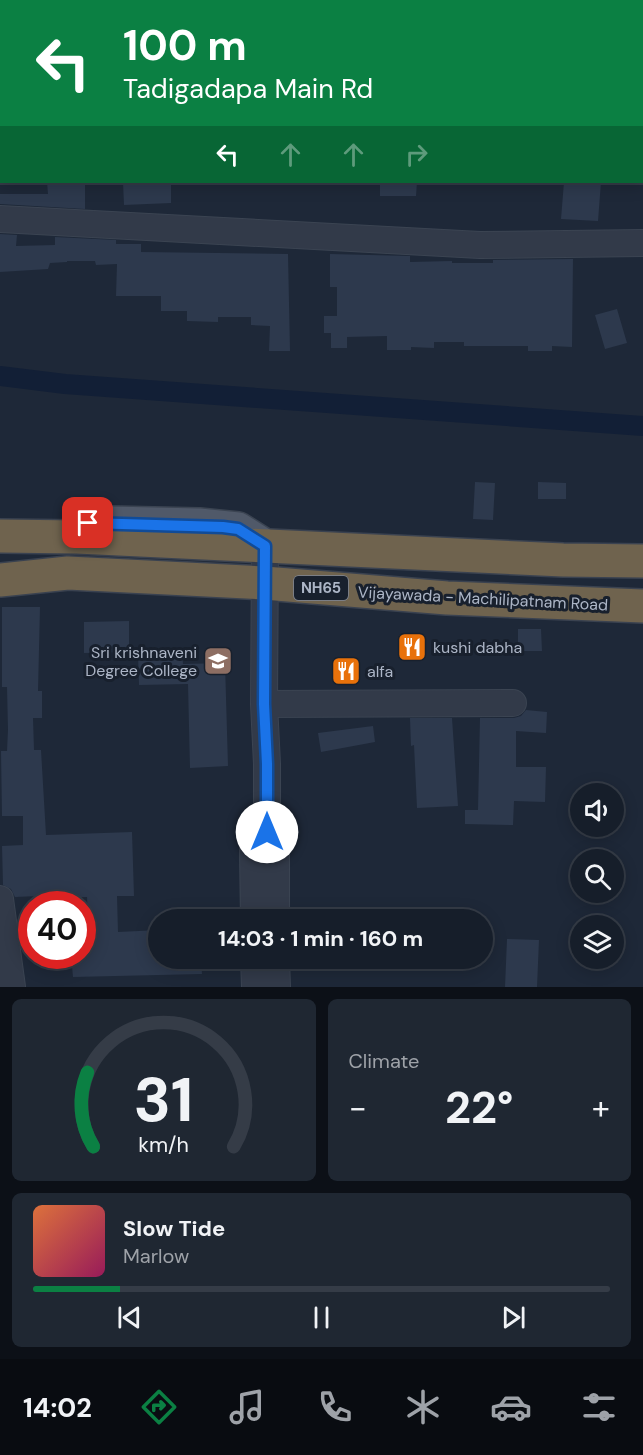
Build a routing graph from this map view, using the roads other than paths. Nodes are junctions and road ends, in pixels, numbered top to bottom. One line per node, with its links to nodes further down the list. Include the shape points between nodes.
1 (0, 219): 2 (street, via 480,245)
2 (643, 243)
3 (0, 522): 5 (main road, via 223,527 238,529)
4 (0, 536): 5 (highway)
5 (265, 546): 6 (highway); 9 (street)
6 (454, 555): 7 (highway); 10 (highway)
7 (643, 561)
8 (0, 580): 9 (highway, Vijayawada - Machilipatnam Road / NH65, via 68,573)
9 (264, 583): 10 (highway, Vijayawada - Machilipatnam Road / NH65); 13 (street)
10 (447, 598): 11 (highway, Vijayawada - Machilipatnam Road / NH65)
11 (643, 606)
12 (513, 703): 13 (street)
13 (264, 704): 14 (street)
14 (267, 832): 16 (street, via 253,850); 17 (street, via 276,851)
15 (0, 899): 20 (street)
16 (254, 909)
17 (276, 909)
18 (254, 969): 21 (street)
19 (276, 969): 22 (street)
20 (12, 987)
21 (255, 987)
22 (277, 987)

